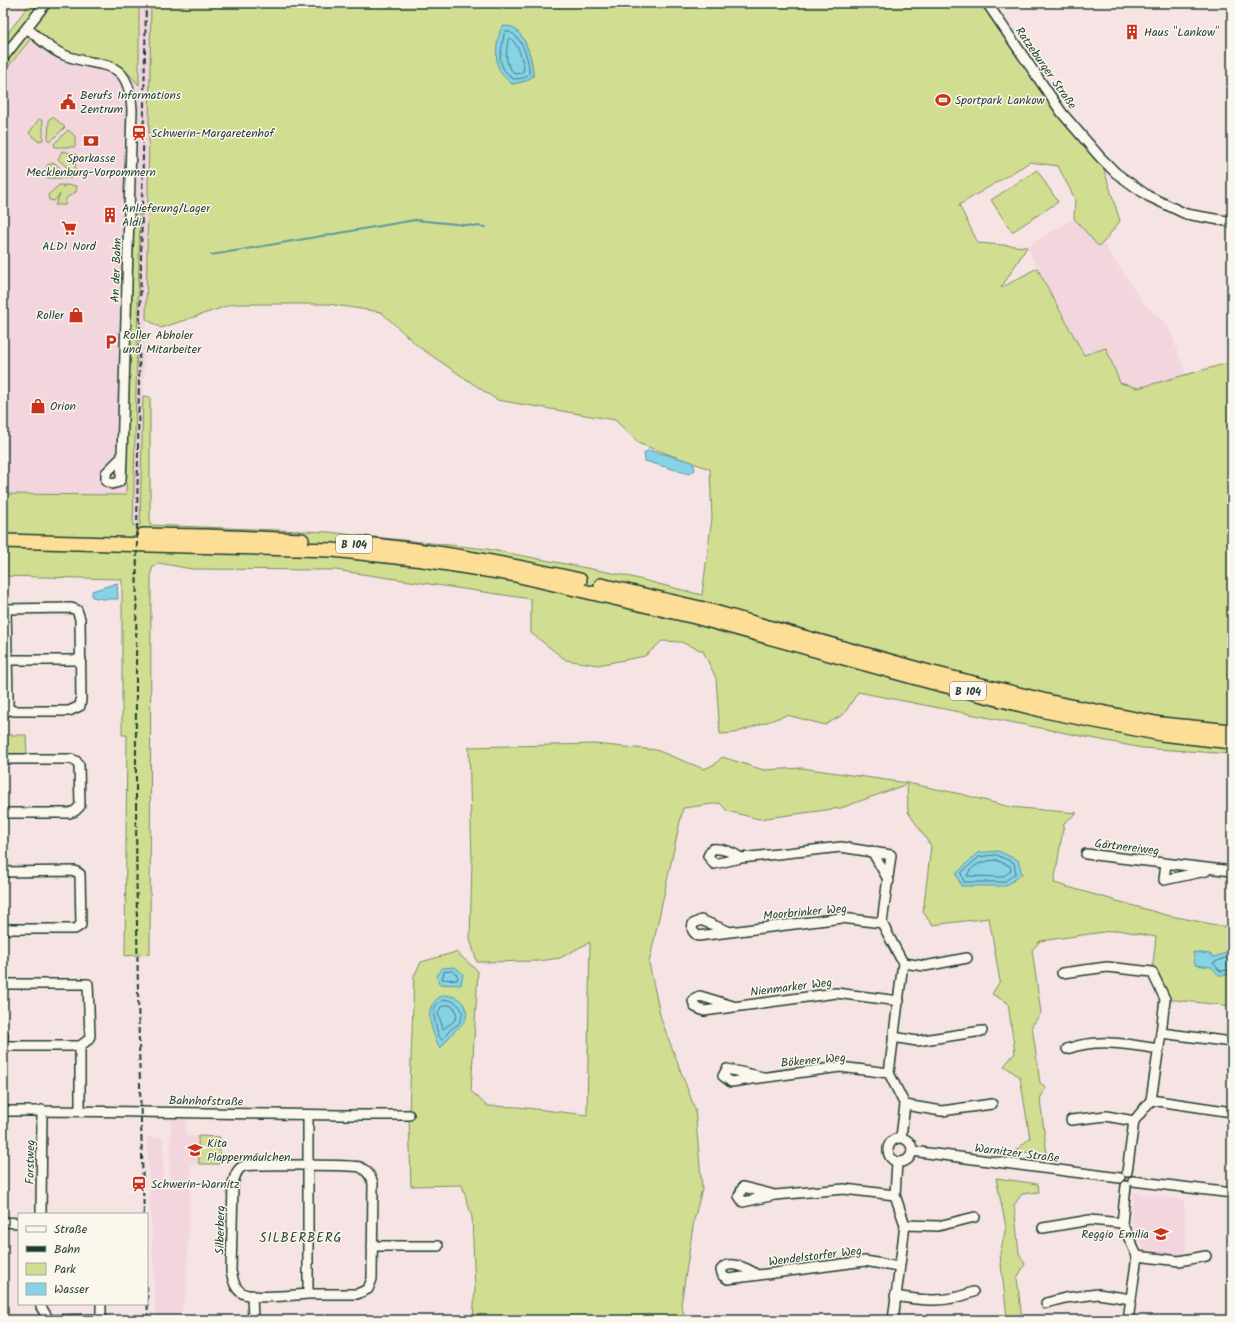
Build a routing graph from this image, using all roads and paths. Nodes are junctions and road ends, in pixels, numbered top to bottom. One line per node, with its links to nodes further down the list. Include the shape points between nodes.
1 (46, 3): 3 (street)
2 (987, 3): 5 (street, Ratzeburger Straße, via 1062,113 1116,173 1148,196 1186,214)
3 (27, 28): 4 (street); 6 (street, An der Bahn, via 63,55 88,62 104,63 116,69 124,77 129,88 132,109)
4 (3, 58)
5 (1232, 222)
6 (122, 457)
7 (3, 532): 10 (highway, B 104, via 204,536 399,548 508,564)
8 (3, 541): 10 (highway, B 104, via 333,550 415,559 511,574)
9 (5, 609): 11 (street); 12 (street, via 77,610 80,619)
10 (704, 614): 14 (highway, B 104, via 1051,702 1161,724); 15 (highway, B 104, via 920,679 1045,711 1161,734)
11 (8, 660): 12 (street); 13 (street)
12 (81, 660): 13 (street, via 81,700 78,708 69,711)
13 (5, 712)
14 (1232, 731)
15 (1232, 742)
16 (3, 759): 17 (street, via 76,761 79,765 80,806 75,812 69,813)
17 (3, 813)
18 (872, 852): 20 (street, via 841,847); 25 (street); 25 (street, via 891,855)
19 (1086, 854): 21 (street, Gärtnereiweg)
20 (741, 858)
21 (1166, 864): 22 (street, Gärtnereiweg); 22 (street, Gärtnereiweg, via 1164,880)
22 (1214, 869): 23 (street, Gärtnereiweg)
23 (1232, 871)
24 (3, 872): 27 (street, via 75,871 80,874 81,925 75,929)
25 (888, 881): 26 (street)
26 (882, 923): 28 (street, Moorbrinker Weg, via 842,918); 30 (street)
27 (3, 929)
28 (730, 932)
29 (967, 958): 30 (street, via 925,966)
30 (903, 963): 33 (street)
31 (1062, 974): 36 (street, via 1108,967 1152,972 1165,998)
32 (3, 984): 42 (street, via 88,984 90,1036)
33 (898, 1001): 34 (street, Nienmarker Weg, via 836,993); 38 (street)
34 (733, 1006)
35 (982, 1031): 38 (street, via 917,1041)
36 (1161, 1033): 40 (street); 44 (street)
37 (3, 1034): 42 (street, via 3,1046)
38 (893, 1037): 45 (street)
39 (1232, 1037): 40 (street)
40 (1222, 1040): 41 (street)
41 (1232, 1042)
42 (80, 1046): 54 (street)
43 (1067, 1049): 44 (street, via 1110,1042)
44 (1159, 1049): 47 (street)
45 (888, 1073): 46 (street, Bökener Weg, via 840,1067); 49 (street)
46 (763, 1077)
47 (1151, 1100): 53 (street); 59 (street)
48 (992, 1104): 49 (street, via 942,1111)
49 (905, 1106): 60 (street)
50 (1232, 1107): 53 (street)
51 (42, 1110): 52 (street, Bahnhofstraße); 54 (street, Bahnhofstraße); 69 (street, Forstweg)
52 (3, 1111)
53 (1220, 1111): 55 (street)
54 (80, 1112): 57 (street, Bahnhofstraße, via 216,1112)
55 (1232, 1112)
56 (409, 1115): 57 (street, Bahnhofstraße)
57 (308, 1116): 63 (street)
58 (1071, 1120): 59 (street, via 1106,1116)
59 (1134, 1121): 64 (street)
60 (901, 1137): 61 (street, via 910,1142); 62 (street, via 892,1140 885,1148 890,1157)
61 (912, 1151): 62 (street, via 907,1160); 64 (street, Warnitzer Straße)
62 (897, 1162): 68 (street)
63 (308, 1165): 76 (street, Silberberg, via 359,1166 368,1172 373,1183); 83 (street); 84 (street, Silberberg, via 243,1166 236,1173 233,1183 231,1271 238,1290 243,1294)
64 (1123, 1175): 65 (street, via 1122,1185)
65 (1130, 1184): 66 (street); 73 (street)
66 (1232, 1193)
67 (776, 1195): 68 (street, via 844,1189)
68 (895, 1195): 74 (street)
69 (41, 1213)
70 (975, 1217): 74 (street, via 938,1226)
71 (3, 1222): 72 (street)
72 (18, 1223)
73 (1122, 1223): 75 (street, via 1090,1220); 78 (street)
74 (905, 1225): 80 (street)
75 (1043, 1228)
76 (372, 1246): 77 (street); 83 (street, Silberberg, via 372,1279 368,1288 357,1294)
77 (438, 1246)
78 (1137, 1256): 79 (street, via 1179,1261); 86 (street)
79 (1206, 1256)
80 (899, 1267): 81 (street, Wendelstorfer Weg, via 865,1261); 85 (street)
81 (757, 1275)
82 (974, 1292): 85 (street, via 929,1301)
83 (308, 1294): 84 (street, Silberberg)
84 (252, 1295): 91 (street)
85 (895, 1296): 92 (street)
86 (1131, 1299): 87 (street, via 1098,1294); 93 (street)
87 (1046, 1303)
88 (101, 1305): 90 (street, via 102,1319)
89 (41, 1306): 90 (street)
90 (49, 1320)
91 (253, 1320)
92 (893, 1320)
93 (1128, 1320)

